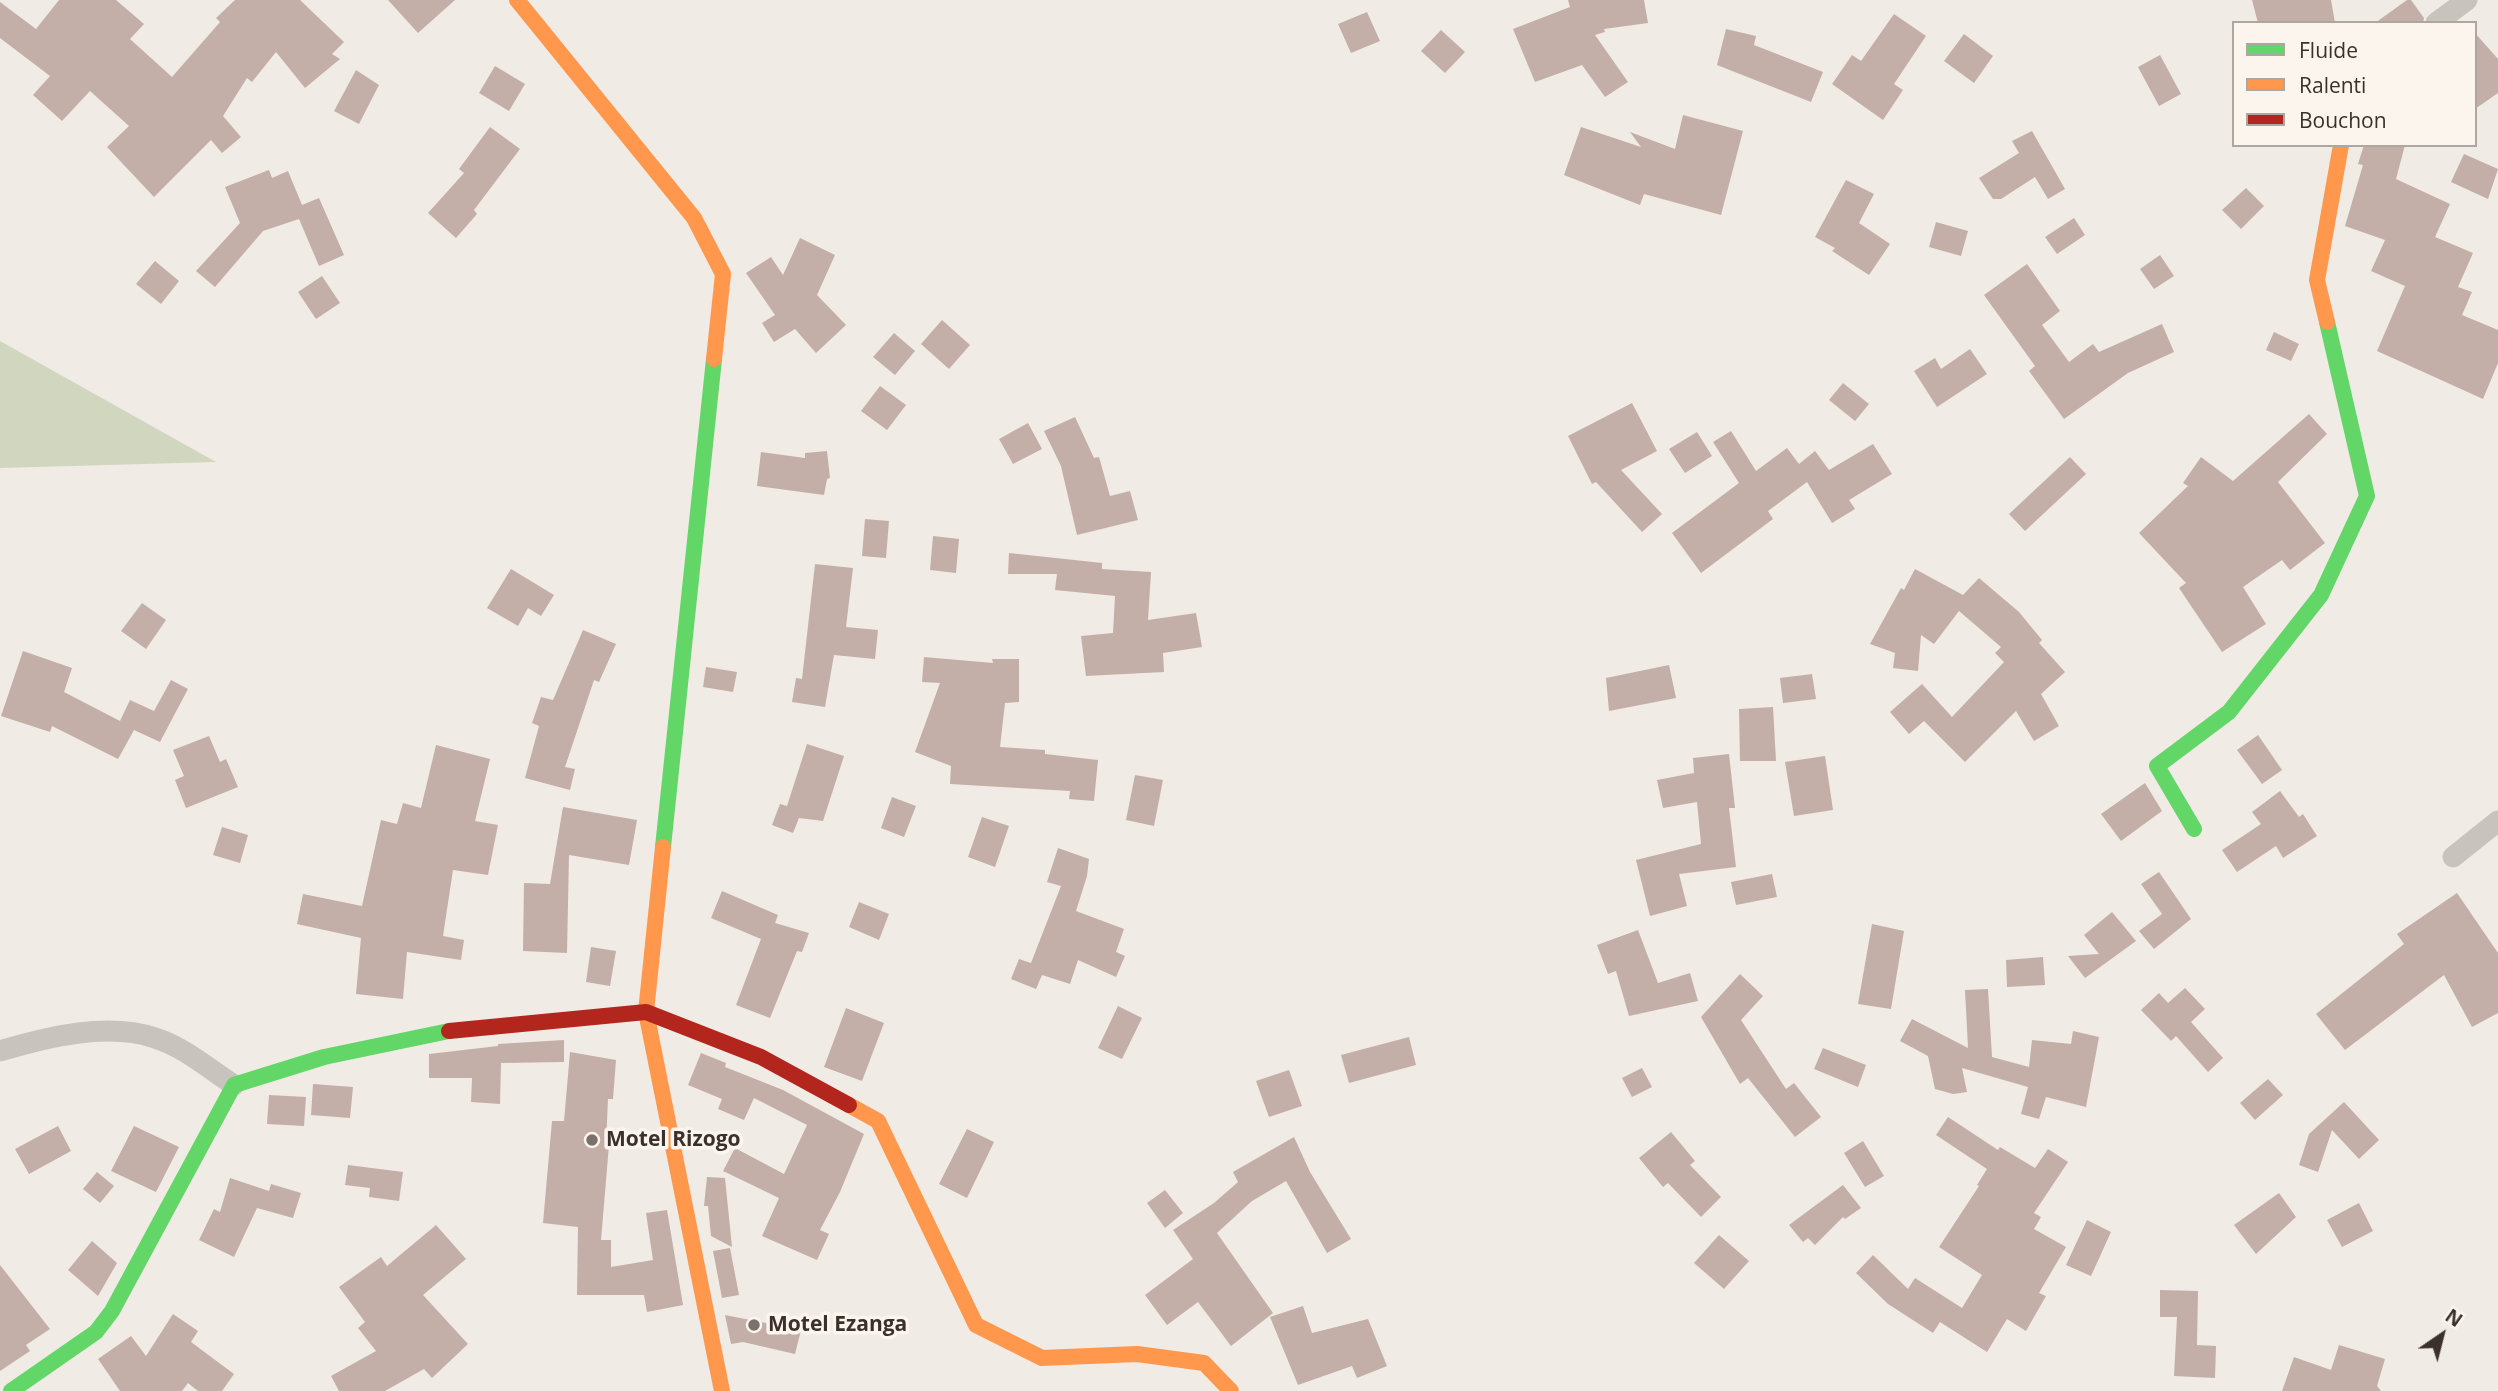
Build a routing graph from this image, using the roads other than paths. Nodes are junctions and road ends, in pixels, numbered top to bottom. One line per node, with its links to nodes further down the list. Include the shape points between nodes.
1 (517, 0): 8 (street, via 694,218 723,274)
2 (2467, 0): 3 (street)
3 (2439, 21)
4 (2341, 147): 6 (street, via 2317,280 2367,496 2321,595 2229,712 2157,766)
5 (2498, 821): 7 (street)
6 (2194, 829)
7 (2453, 857)
8 (646, 1012): 10 (street, via 465,1028 324,1057); 12 (street); 13 (street, via 761,1057 878,1121 975,1325 1042,1358 1137,1354 1204,1363)
9 (0, 1051): 10 (street, via 87,1033 142,1035 178,1048)
10 (233, 1085): 11 (street, via 112,1311 96,1332)
11 (11, 1391)
12 (722, 1391)
13 (1231, 1391)

